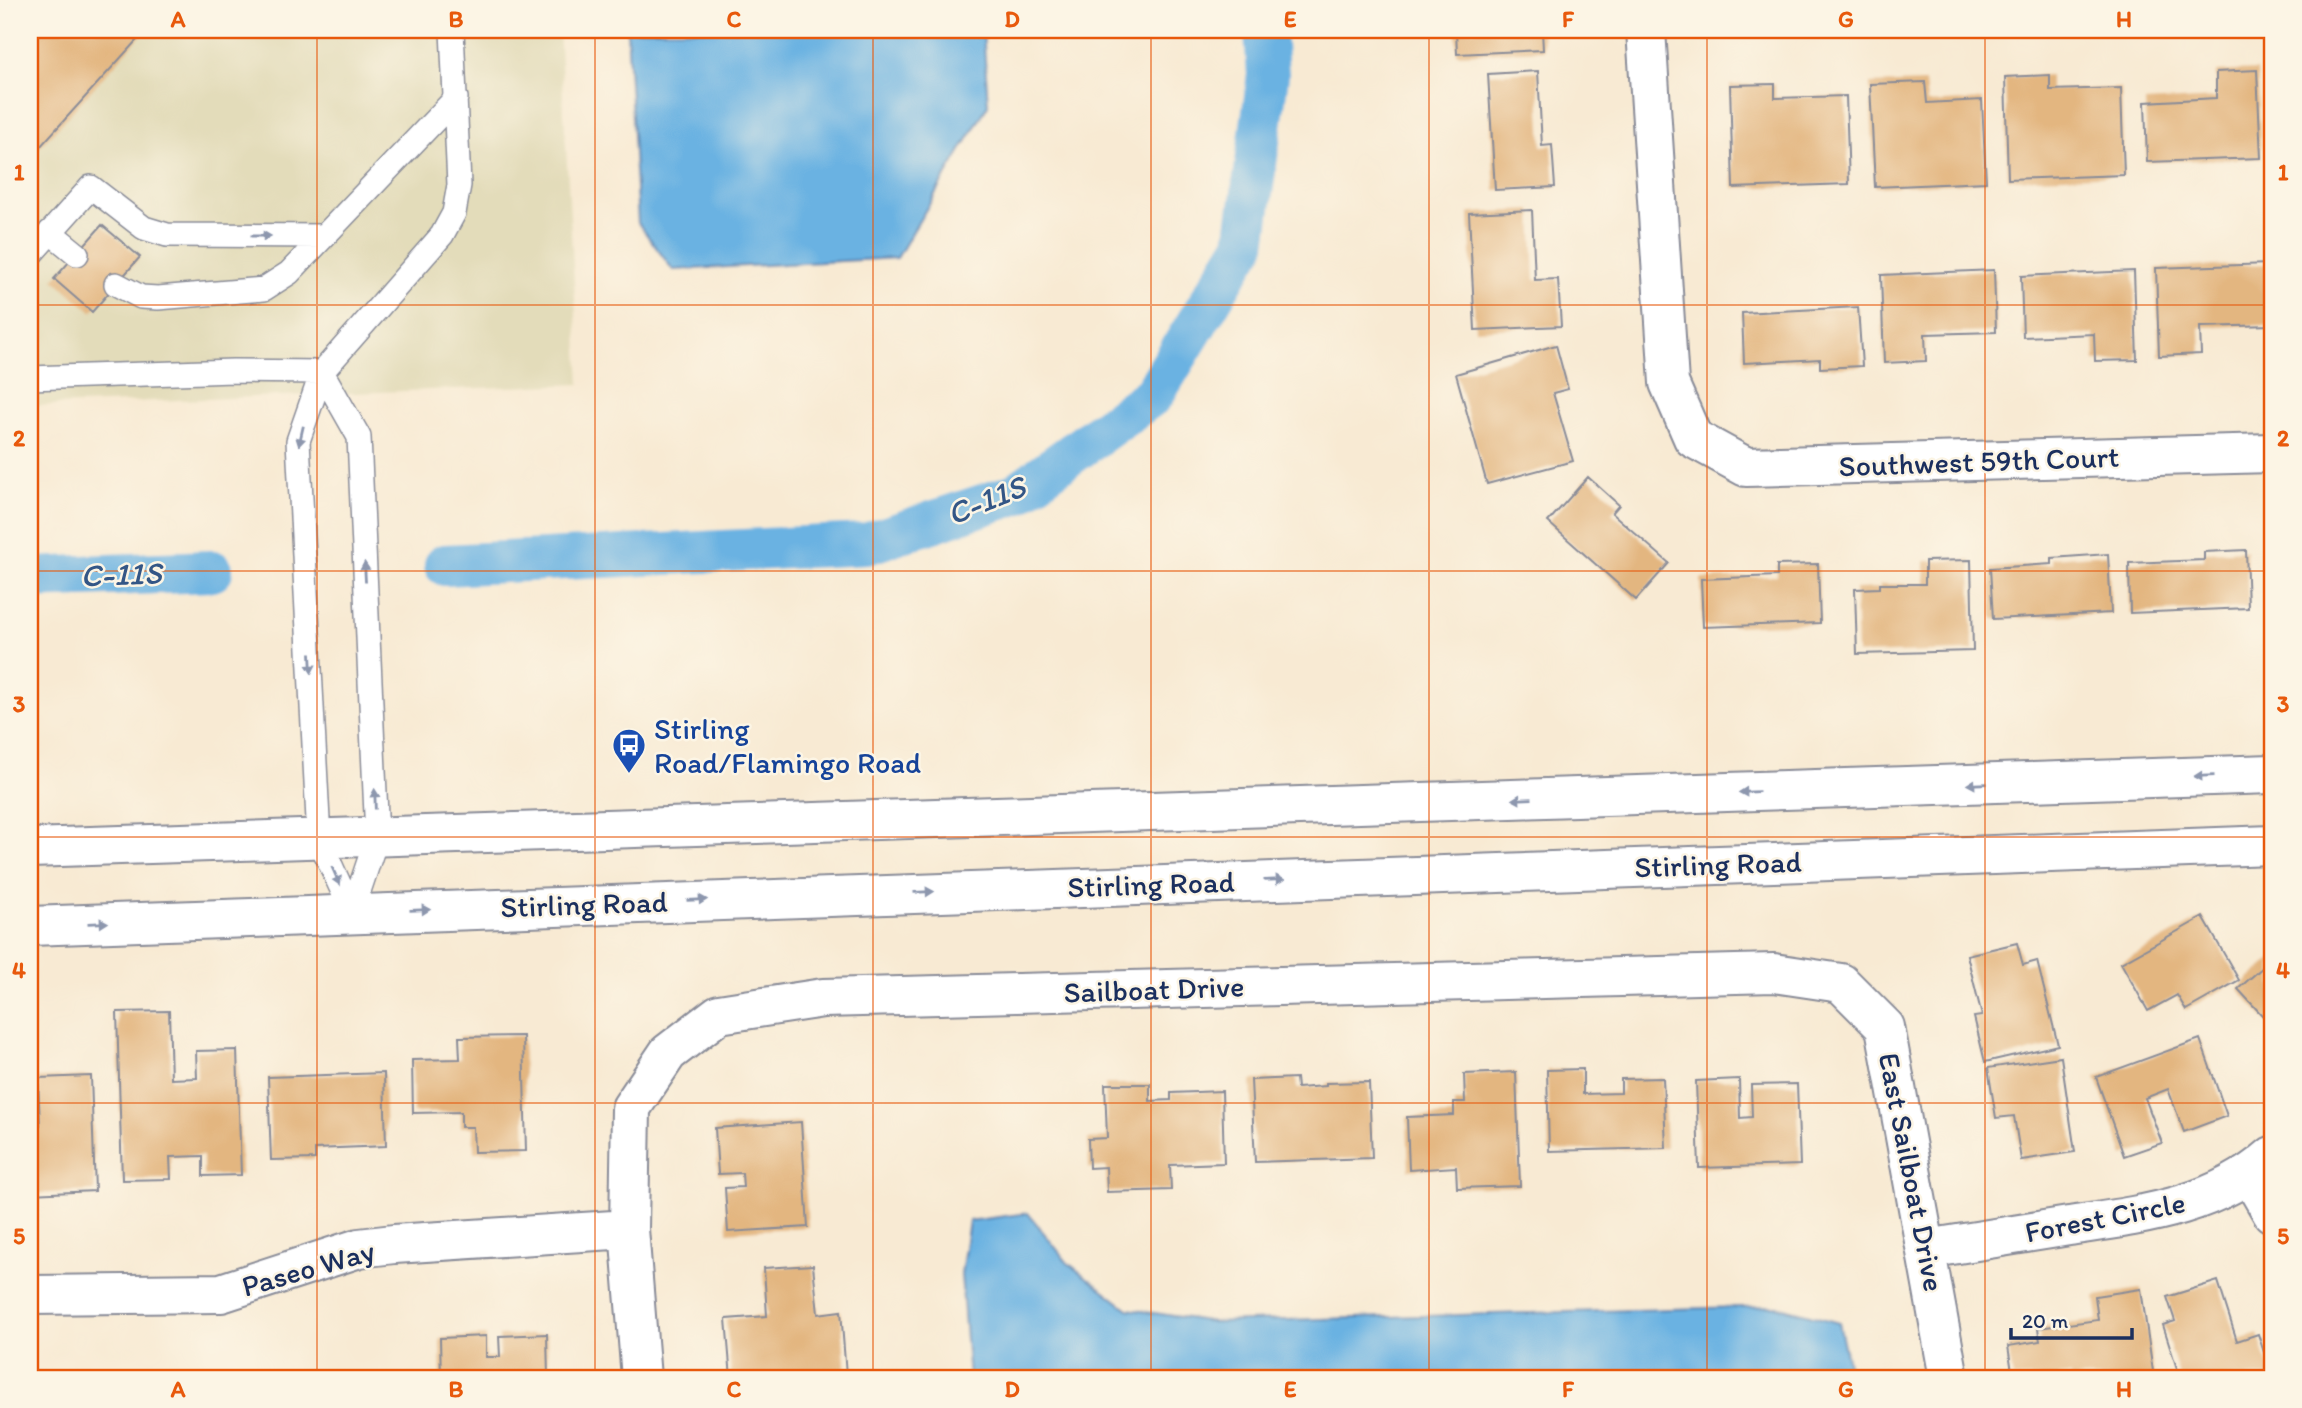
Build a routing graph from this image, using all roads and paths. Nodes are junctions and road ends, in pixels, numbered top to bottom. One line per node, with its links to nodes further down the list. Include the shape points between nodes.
1 (452, 30): 3 (lane)
2 (1646, 30): 11 (main road, Southwest 59th Court, via 1669,383 1693,438 1746,467)
3 (456, 98): 5 (lane); 9 (lane, via 459,185 454,213 442,235)
4 (50, 232): 5 (lane, one-way to 5, via 91,187 144,228 167,235); 6 (lane); 7 (lane)
5 (324, 236): 8 (lane, via 289,273 264,289 158,298 141,297)
6 (77, 254)
7 (30, 255)
8 (116, 284)
9 (322, 372): 10 (lane); 13 (lane, one-way to 9, via 359,437); 14 (lane, one-way to 14, via 298,441)
10 (30, 378)
11 (2272, 453)
12 (2272, 774): 13 (main road, one-way to 13)
13 (377, 837): 14 (main road); 17 (lane)
14 (319, 839): 16 (main road); 17 (lane, one-way to 17)
15 (2272, 845): 17 (main road, Stirling Road, one-way to 15)
16 (30, 848)
17 (352, 912): 18 (main road, Stirling Road, one-way to 17)
18 (30, 926)
19 (1841, 983): 22 (main road, Sailboat Drive, via 1774,973 851,997 719,1014 668,1054 631,1108); 23 (main road, East Sailboat Drive, via 1885,1027)
20 (2261, 1166): 21 (main road); 23 (main road, Forest Circle, via 2202,1198 2157,1212)
21 (2272, 1213)
22 (629, 1229): 24 (main road, Paseo Way, via 359,1248 221,1293); 25 (main road, Sailboat Drive)
23 (1927, 1249): 26 (main road, East Sailboat Drive)
24 (30, 1295)
25 (640, 1378)
26 (1949, 1378)

